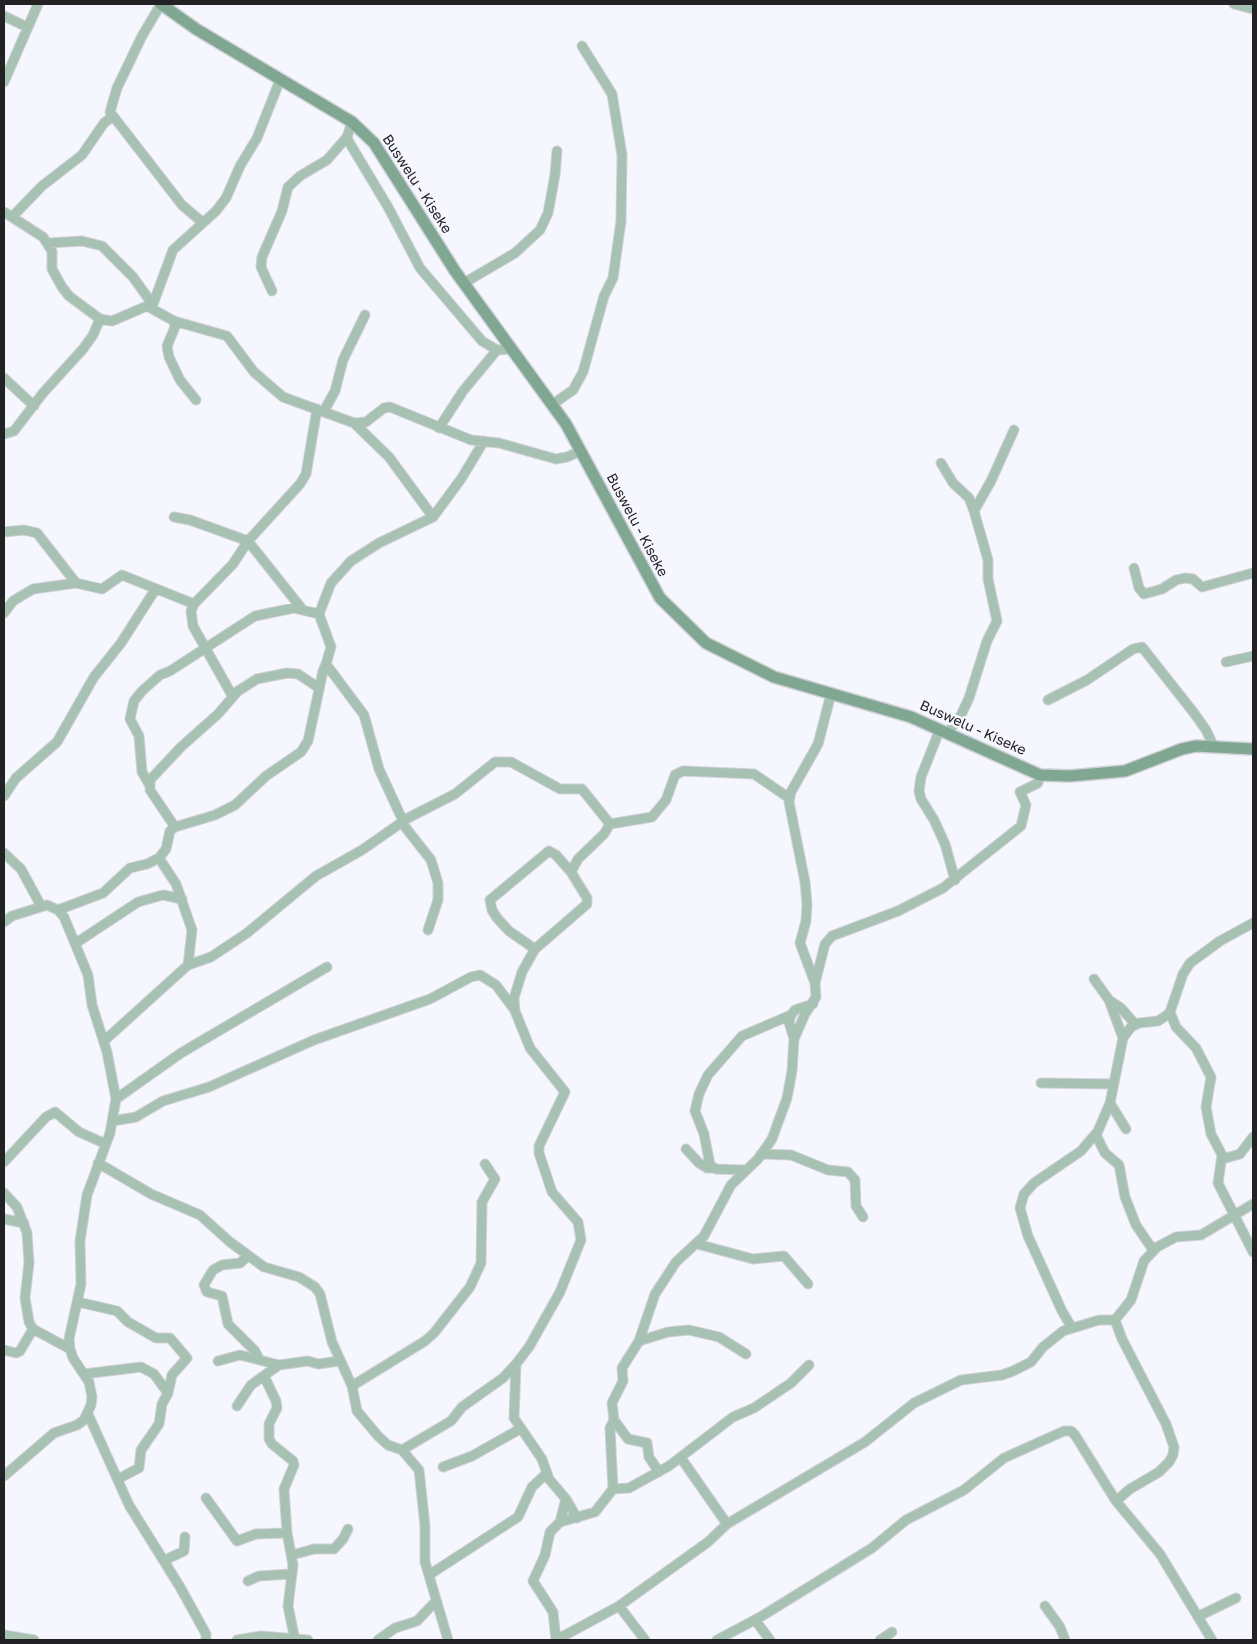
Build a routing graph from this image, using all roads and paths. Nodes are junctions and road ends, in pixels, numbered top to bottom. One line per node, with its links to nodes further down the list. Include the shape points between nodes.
1 (38, 4): 6 (street)
2 (161, 4): 8 (main road, Buswelu - Kiseke); 10 (street, via 117,88 111,107)
3 (1234, 4): 4 (street)
4 (1253, 9)
5 (4, 16): 6 (street)
6 (28, 27): 9 (street)
7 (582, 46): 28 (street, via 612,94 622,155 621,222 613,278 604,296 583,372 573,390)
8 (280, 80): 11 (main road, Buswelu - Kiseke); 16 (street, via 257,138 226,198)
9 (4, 82)
10 (112, 117): 15 (street, via 94,136 82,156 42,186); 16 (street, via 182,204)
11 (352, 122): 12 (street); 18 (main road, Buswelu - Kiseke, via 374,143)
12 (348, 137): 19 (street, via 327,160 288,187 282,211 262,257 262,267); 25 (street, via 420,268 467,326 488,346)
13 (557, 151): 18 (street, via 548,213 540,230 515,253)
14 (4, 212): 15 (street)
15 (13, 216): 17 (street)
16 (202, 222): 20 (street, via 173,250)
17 (48, 243): 20 (street, via 82,241 102,246 133,277); 22 (street, via 52,251 52,269 62,287)
18 (464, 283): 24 (main road, Buswelu - Kiseke)
19 (272, 291)
20 (153, 306): 22 (street, via 112,321); 23 (street)
21 (365, 315): 30 (street, via 343,360 336,391)
22 (100, 319): 29 (street, via 94,334)
23 (174, 321): 27 (street, via 175,327 167,346 170,357 180,380); 30 (street, via 228,336 243,359 267,385 283,397)
24 (512, 349): 25 (street); 28 (main road, Buswelu - Kiseke)
25 (498, 350): 32 (street, via 463,391)
26 (4, 378): 29 (street)
27 (196, 400)
28 (553, 404): 36 (main road, Buswelu - Kiseke)
29 (34, 406): 34 (street, via 14,431)
30 (320, 410): 31 (street); 42 (street, via 306,474)
31 (354, 423): 32 (street, via 366,422 390,407); 40 (street, via 388,457)
32 (440, 428): 35 (street, via 470,440)
33 (1014, 430): 38 (street)
34 (4, 434)
35 (484, 441): 36 (street, via 556,459); 40 (street)
36 (581, 451): 56 (main road, Buswelu - Kiseke, via 660,598 687,626 706,644 774,677)
37 (941, 463): 38 (street, via 953,483 969,498)
38 (974, 511): 59 (street, via 988,560 996,621 961,716)
39 (174, 517): 42 (street)
40 (433, 517): 50 (street, via 379,543 351,562 331,584)
41 (4, 532): 45 (street, via 24,530 37,533)
42 (248, 541): 47 (street, via 234,564); 48 (street)
43 (1134, 568): 44 (street, via 1138,588 1144,594 1185,578 1193,579 1202,587)
44 (1253, 573)
45 (76, 582): 46 (street, via 102,589 119,577 128,576); 49 (street, via 33,589 13,601)
46 (155, 590): 47 (street); 64 (street, via 122,643 94,677 57,742 16,778)
47 (194, 604): 51 (street, via 190,618)
48 (302, 609): 50 (street); 51 (street, via 255,616)
49 (4, 613)
50 (319, 614): 54 (street, via 331,647)
51 (207, 648): 57 (street); 63 (street, via 160,675 134,700 130,719 140,736 142,772)
52 (1253, 656): 53 (street)
53 (1226, 662)
54 (326, 664): 55 (street); 66 (street, via 364,715 379,769)
55 (319, 688): 57 (street, via 298,674 273,675 257,678); 68 (street, via 308,741 301,752 266,776 235,805 215,815)
56 (831, 694): 59 (main road, Buswelu - Kiseke, via 912,717); 65 (street, via 818,744)
57 (233, 697): 63 (street, via 181,747)
58 (1048, 700): 60 (street, via 1087,680 1133,649 1142,647 1202,724)
59 (944, 730): 62 (main road, Buswelu - Kiseke); 72 (street, via 921,777 919,791 945,844)
60 (1214, 747): 61 (main road, Buswelu - Kiseke); 62 (main road, Buswelu - Kiseke, via 1182,749 1118,772)
61 (1253, 749)
62 (1040, 775): 72 (street, via 1038,783 1020,792 1026,805 1023,824)
63 (149, 784): 68 (street)
64 (4, 796)
65 (789, 798): 67 (street, via 754,774 683,771 675,775 666,800 652,817); 84 (street, via 807,904 800,943)
66 (402, 822): 67 (street, via 454,794 502,760 560,789 582,789); 78 (street, via 431,860 438,883 438,900); 81 (street, via 316,876 247,933 211,957)
67 (610, 824): 71 (street, via 578,859)
68 (175, 826): 70 (street)
69 (4, 853): 74 (street, via 21,869)
70 (159, 858): 73 (street); 75 (street, via 130,868 103,893)
71 (571, 872): 80 (street, via 588,904); 80 (street, via 549,851 490,900 497,918 509,931)
72 (955, 880): 84 (street, via 898,911 832,936 825,944)
73 (182, 899): 79 (street, via 163,895 138,902); 81 (street, via 192,930)
74 (41, 906): 75 (street); 76 (street)
75 (58, 910): 79 (street)
76 (4, 922)
77 (1253, 923): 88 (street, via 1220,940 1190,963)
78 (428, 930)
79 (76, 943): 93 (street)
80 (535, 948): 87 (street, via 516,986)
81 (188, 965): 93 (street)
82 (327, 967): 96 (street, via 181,1052)
83 (1094, 979): 85 (street)
84 (815, 983): 86 (street)
85 (1109, 1000): 90 (street); 91 (street)
86 (813, 1004): 89 (street, via 795,1010); 92 (street)
87 (515, 1011): 98 (street, via 496,985 480,975 471,977 430,998 322,1037 216,1084 175,1097 136,1117); 135 (street, via 530,1048 565,1092 539,1152 552,1192 578,1222 581,1240 560,1292)
88 (1170, 1012): 90 (street, via 1158,1021); 105 (street, via 1176,1026 1196,1048 1211,1077 1206,1100 1209,1126)
89 (791, 1015): 92 (street, via 789,1022); 109 (street, via 742,1036 703,1084 695,1110)
90 (1135, 1024): 91 (street)
91 (1123, 1038): 95 (street)
92 (794, 1039): 104 (street, via 792,1071 782,1116)
93 (104, 1041): 96 (street)
94 (1041, 1083): 95 (street)
95 (1113, 1084): 97 (street)
96 (116, 1099): 98 (street)
97 (1110, 1103): 99 (street); 100 (street)
98 (113, 1121): 102 (street)
99 (1126, 1129)
100 (1096, 1135): 118 (street, via 1105,1154 1119,1165 1124,1197); 124 (street, via 1029,1188 1020,1208 1028,1236)
101 (1253, 1137): 105 (street, via 1240,1154)
102 (106, 1144): 106 (street, via 79,1132 55,1112 46,1117); 107 (street)
103 (686, 1149): 109 (street, via 698,1163)
104 (761, 1154): 110 (street); 114 (street, via 791,1155 828,1170 848,1172 855,1180 856,1206)
105 (1222, 1158): 113 (street, via 1218,1183)
106 (4, 1162)
107 (98, 1163): 120 (street, via 151,1194 200,1215); 122 (street, via 87,1195 80,1241)
108 (485, 1164): 142 (street, via 495,1179 482,1202 481,1263 470,1286 425,1341)
109 (712, 1168): 110 (street)
110 (744, 1170): 117 (street, via 731,1185 707,1232)
111 (4, 1193): 116 (street, via 16,1206)
112 (1253, 1204): 113 (street)
113 (1235, 1214): 118 (street, via 1201,1236 1176,1237); 119 (street)
114 (863, 1217)
115 (4, 1219): 116 (street)
116 (24, 1223): 125 (street, via 29,1263 25,1298)
117 (697, 1244): 121 (street, via 753,1259 784,1256); 126 (street, via 676,1262 655,1294)
118 (1152, 1250): 123 (street, via 1144,1261 1130,1300)
119 (1253, 1252)
120 (248, 1256): 132 (street, via 240,1263 222,1265 213,1270 204,1285 207,1292 222,1296 228,1324); 134 (street, via 315,1287 320,1294)
121 (808, 1284)
122 (78, 1302): 129 (street); 143 (street, via 117,1311 128,1322 156,1338 170,1338 174,1342 187,1358 172,1375)
123 (1115, 1320): 124 (street, via 1098,1320); 160 (street, via 1174,1447 1169,1462 1159,1472)
124 (1072, 1328): 163 (street, via 1051,1340 1031,1362 1013,1371 1002,1376 960,1380 914,1403 865,1442)
125 (33, 1329): 129 (street); 130 (street, via 20,1351)
126 (644, 1329): 127 (street); 128 (street)
127 (652, 1336): 128 (street); 131 (street, via 696,1330 719,1337)
128 (639, 1340): 146 (street, via 622,1368 623,1381 612,1407)
129 (70, 1349): 138 (street)
130 (4, 1350)
131 (746, 1354)
132 (259, 1359): 133 (street, via 240,1355); 136 (street)
133 (218, 1361)
134 (339, 1361): 136 (street); 142 (street)
135 (516, 1364): 140 (street); 141 (street)
136 (279, 1365): 139 (street)
137 (809, 1365): 150 (street, via 791,1383 754,1408 733,1417)
138 (84, 1374): 143 (street, via 141,1367 154,1374); 145 (street, via 92,1397)
139 (264, 1376): 144 (street, via 251,1385); 165 (street, via 277,1408 269,1424 269,1439 294,1465 284,1489)
140 (503, 1378): 141 (street); 148 (street, via 462,1408 451,1421)
141 (515, 1384): 147 (street, via 514,1418)
142 (352, 1386): 149 (street, via 357,1411 366,1424 388,1445)
143 (168, 1393): 156 (street, via 162,1404 159,1424 141,1450 139,1468)
144 (237, 1406)
145 (88, 1414): 155 (street, via 77,1425 54,1433); 156 (street)
146 (614, 1420): 153 (street, via 628,1439 646,1443); 157 (street, via 609,1436)
147 (520, 1429): 152 (street, via 472,1456); 154 (street, via 542,1459)
148 (413, 1443): 149 (street); 151 (street)
149 (402, 1450): 151 (street)
150 (681, 1458): 153 (street); 163 (street)
151 (417, 1466): 170 (street, via 422,1489 424,1553)
152 (443, 1467)
153 (658, 1472): 157 (street, via 628,1488)
154 (546, 1474): 159 (street); 170 (street, via 532,1487 518,1517)
155 (4, 1476)
156 (118, 1479): 168 (street, via 129,1505)
157 (613, 1489): 161 (street, via 595,1512)
158 (206, 1498): 165 (street, via 237,1541 256,1534)
159 (566, 1498): 161 (street); 162 (street)
160 (1116, 1501): 176 (street, via 1151,1541); 177 (street, via 1075,1435 1071,1431 1061,1432 1004,1458 964,1490 906,1520 872,1548)
161 (577, 1518): 162 (street)
162 (560, 1522): 188 (street, via 550,1532 545,1555 533,1581 552,1612)
163 (727, 1524): 174 (street, via 708,1542)
164 (348, 1529): 167 (street, via 334,1549 314,1549)
165 (287, 1533): 167 (street)
166 (185, 1537): 168 (street, via 184,1551)
167 (292, 1555): 169 (street)
168 (165, 1560): 180 (street)
169 (291, 1574): 171 (street, via 259,1576); 181 (street, via 288,1606)
170 (429, 1575): 173 (street)
171 (248, 1581)
172 (1236, 1598): 176 (street)
173 (435, 1602): 186 (street, via 417,1621 395,1628); 187 (street)
174 (619, 1606): 188 (street); 189 (street)
175 (1045, 1606): 193 (street)
176 (1199, 1616): 194 (street)
177 (755, 1620): 190 (street); 191 (street)
178 (892, 1632): 192 (street)
179 (4, 1635): 182 (street)
180 (206, 1637): 183 (street)
181 (295, 1639): 184 (street, via 261,1636); 185 (street)
182 (34, 1640)
183 (216, 1640)
184 (237, 1640)
185 (308, 1640)
186 (378, 1640)
187 (448, 1640)
188 (556, 1640)
189 (645, 1640)
190 (717, 1640)
191 (770, 1640)
192 (880, 1640)
193 (1065, 1640)
194 (1212, 1640)

